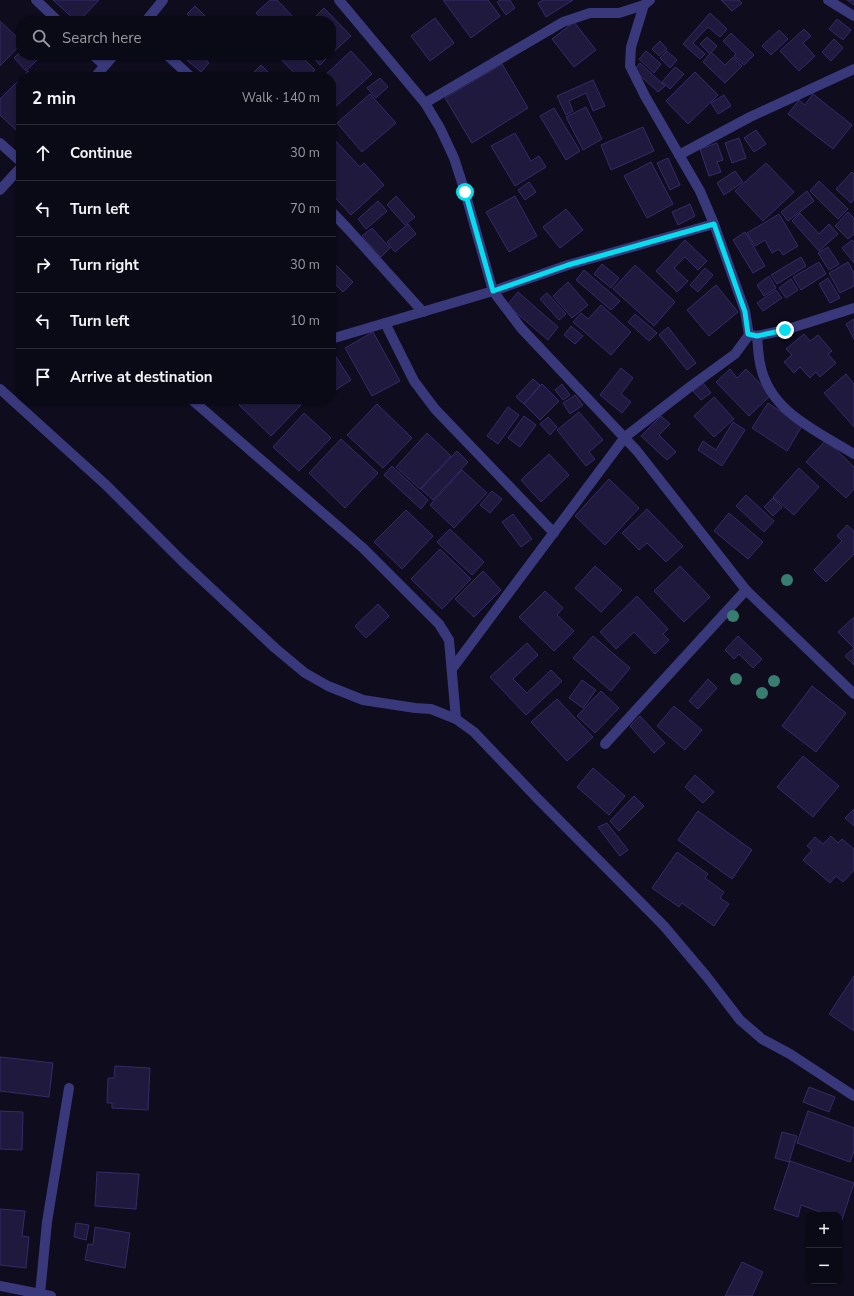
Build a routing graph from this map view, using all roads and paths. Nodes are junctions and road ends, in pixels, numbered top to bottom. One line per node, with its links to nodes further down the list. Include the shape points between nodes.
1 (36, 0): 6 (street)
2 (163, 0): 7 (street)
3 (339, 0): 16 (street)
4 (828, 0): 8 (street)
5 (647, 2): 16 (street, via 620,13 590,13 563,22); 18 (street, via 631,47 630,66)
6 (53, 16)
7 (150, 16)
8 (854, 16)
9 (99, 60): 12 (street)
10 (109, 60): 12 (street)
11 (172, 60): 15 (street)
12 (104, 65): 14 (street)
13 (854, 69): 18 (street, via 750,117)
14 (99, 72)
15 (186, 72)
16 (425, 102): 24 (street, via 454,158)
17 (0, 143): 19 (street)
18 (679, 155): 23 (street, via 700,191)
19 (16, 157)
20 (16, 172): 21 (street)
21 (0, 190)
22 (336, 216): 26 (street)
23 (714, 224): 24 (street, via 568,265); 28 (street)
24 (493, 291): 26 (street); 36 (street, via 521,328)
25 (854, 308): 28 (street, via 785,330)
26 (423, 312): 27 (street)
27 (385, 323): 29 (street); 38 (street, via 414,381 435,409)
28 (753, 335): 36 (street, via 735,354); 37 (street, via 768,387 778,402 793,416)
29 (336, 338)
30 (0, 389): 31 (street)
31 (10, 397): 32 (street); 33 (street)
32 (16, 397)
33 (16, 402)
34 (18, 404): 42 (street, via 106,485 269,643 305,673 328,686 363,700 431,709)
35 (197, 404): 40 (street, via 363,548 439,624 449,640)
36 (625, 437): 38 (street); 39 (street)
37 (854, 454)
38 (554, 532): 40 (street)
39 (746, 590): 41 (street); 43 (street)
40 (452, 669): 42 (street)
41 (854, 694)
42 (456, 718): 45 (street, via 474,732 664,926 707,976 740,1020 762,1040 790,1054)
43 (604, 744)
44 (69, 1088): 47 (street, via 47,1222)
45 (854, 1096)
46 (0, 1286): 47 (street)
47 (40, 1294): 48 (street)
48 (51, 1296)

